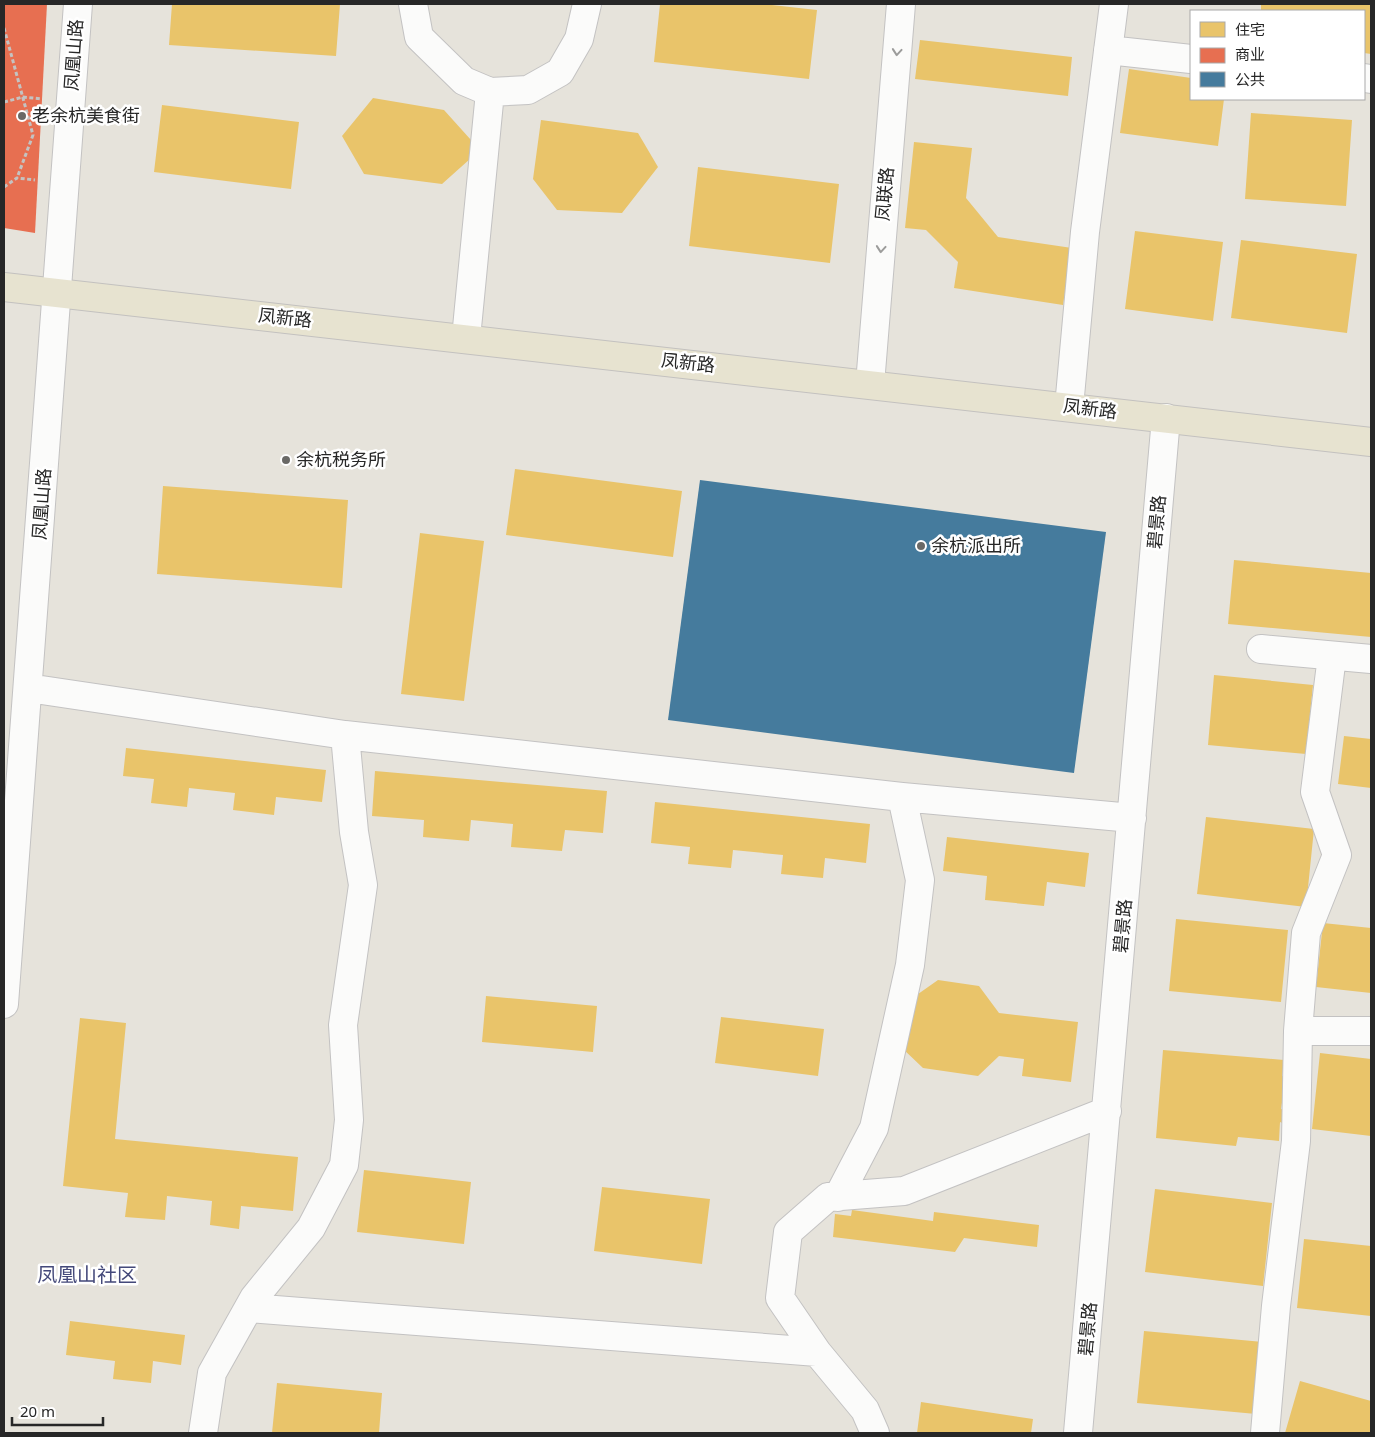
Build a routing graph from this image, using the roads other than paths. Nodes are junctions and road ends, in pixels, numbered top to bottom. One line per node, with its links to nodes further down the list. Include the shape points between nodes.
1 (78, 4): 10 (street, 凤凰山路)
2 (413, 4): 8 (street, via 419,37 464,81)
3 (587, 4): 8 (street, via 579,39 560,72 528,90)
4 (901, 4): 12 (street, 凤联路, one-way to 12)
5 (1114, 4): 6 (street)
6 (1108, 50): 7 (street); 13 (street, via 1085,232)
7 (1190, 59)
8 (490, 92): 11 (street)
9 (4, 286): 10 (main road, 凤新路)
10 (58, 292): 11 (main road, 凤新路); 19 (street, 凤凰山路)
11 (466, 338): 12 (main road, 凤新路)
12 (870, 384): 13 (main road, 凤新路)
13 (1069, 407): 14 (main road, 凤新路)
14 (1166, 418): 15 (main road, 凤新路); 22 (street, 碧景路)
15 (1371, 442)
16 (1261, 649): 17 (street)
17 (1332, 656): 18 (street); 25 (street, via 1315,792 1337,855 1306,932)
18 (1371, 659)
19 (28, 688): 20 (street); 23 (street, 凤凰山路)
20 (344, 735): 21 (street); 28 (street, via 363,885 343,1025 349,1120 344,1165 311,1228)
21 (902, 797): 22 (street); 27 (street, via 920,880 910,965 874,1128)
22 (1132, 818): 26 (street, 碧景路)
23 (4, 1004)
24 (1371, 1030): 25 (street)
25 (1298, 1031): 33 (street, via 1296,1141)
26 (1107, 1111): 27 (street, via 904,1191); 32 (street, 碧景路)
27 (838, 1197): 29 (street, via 828,1197 788,1232 780,1298)
28 (249, 1308): 29 (street); 30 (street, via 212,1373)
29 (817, 1352): 31 (street, via 866,1410)
30 (203, 1433)
31 (875, 1433)
32 (1078, 1433)
33 (1265, 1433)

